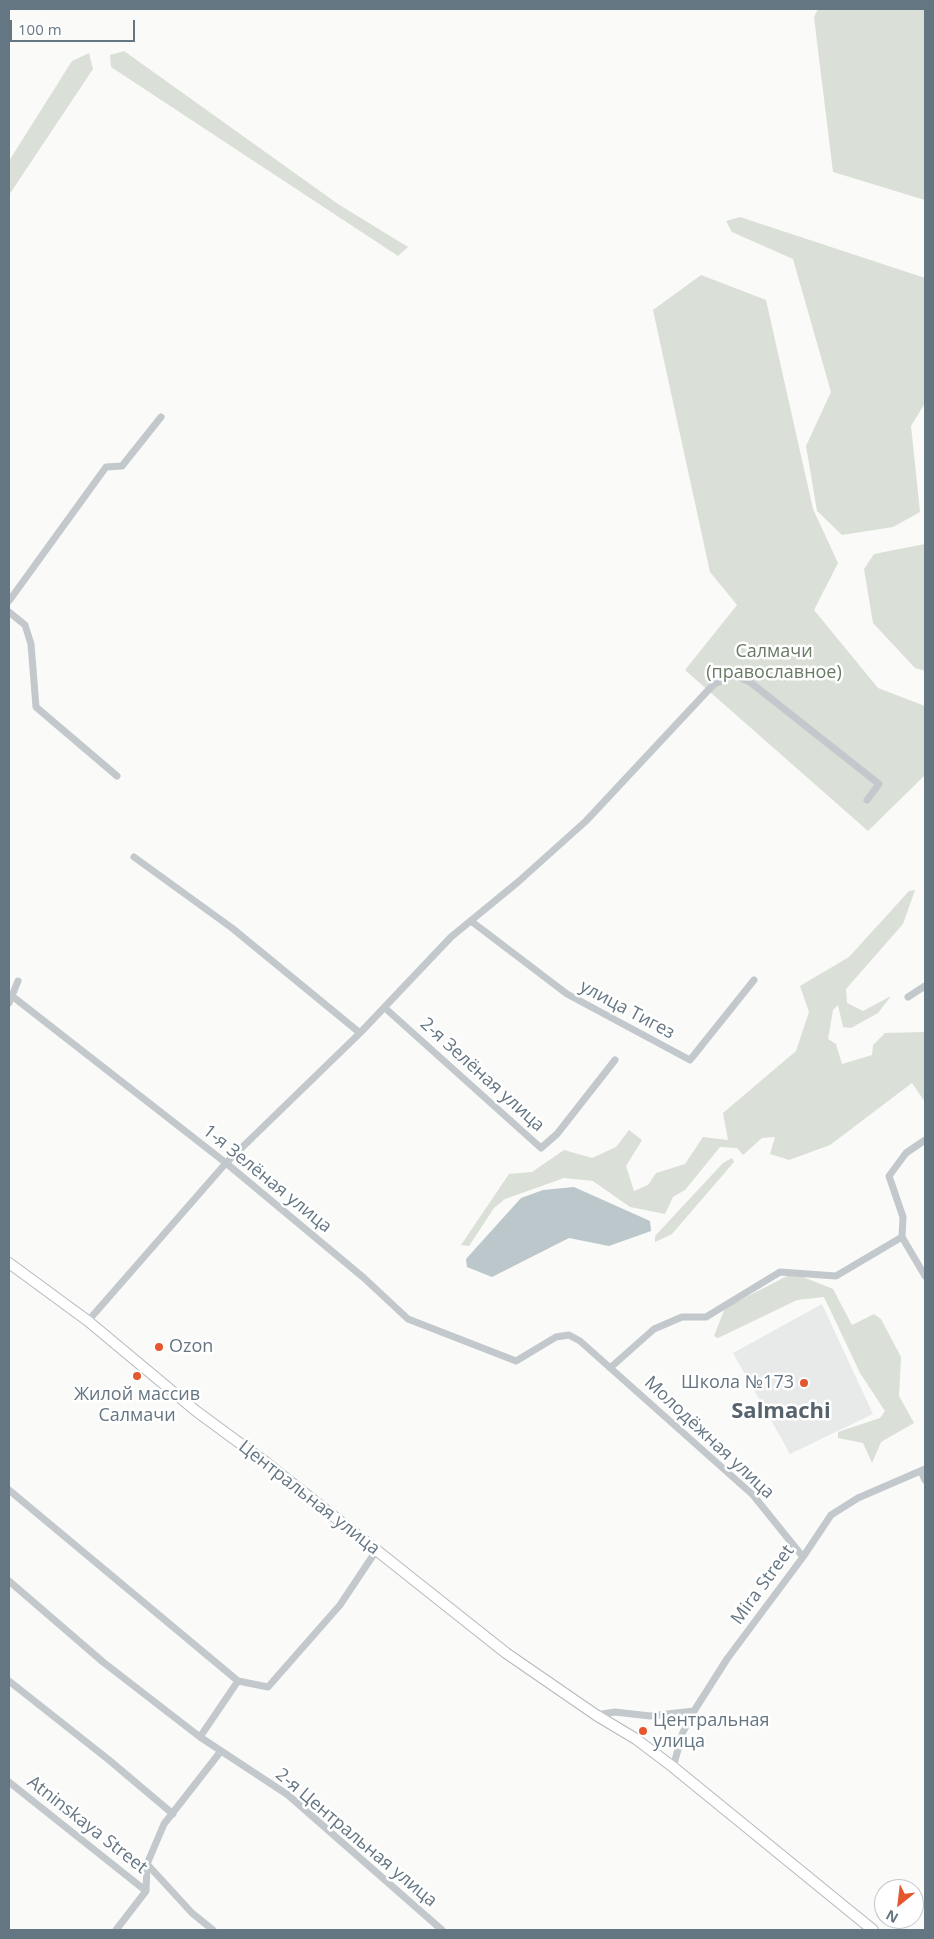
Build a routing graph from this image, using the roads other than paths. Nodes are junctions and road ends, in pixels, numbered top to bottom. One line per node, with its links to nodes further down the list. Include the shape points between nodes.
1 (161, 417): 2 (street, via 122,466 106,467)
2 (9, 601)
3 (9, 612): 4 (street, via 25,625 31,644 36,707)
4 (117, 776)
5 (867, 800): 7 (street, via 879,784 750,682 734,675 714,684 586,821)
6 (134, 857): 14 (street, via 232,928)
7 (471, 921): 8 (street, улица Тигез, via 567,994 690,1060); 13 (street, via 451,937)
8 (754, 980)
9 (18, 981): 12 (street, 1-я Зелёная улица)
10 (925, 986): 11 (street)
11 (908, 997)
12 (10, 1000): 17 (street, 1-я Зелёная улица)
13 (385, 1008): 14 (street); 15 (street, 2-я Зелёная улица, via 541,1148 557,1134)
14 (360, 1033): 17 (street)
15 (615, 1060)
16 (925, 1140): 18 (street, via 906,1153 890,1176 903,1217)
17 (226, 1163): 21 (street); 22 (street, 1-я Зелёная улица, via 408,1319)
18 (902, 1237): 20 (street); 23 (street, via 836,1276 780,1272 706,1317 682,1317 654,1329)
19 (9, 1263): 21 (street, Центральная улица)
20 (924, 1272)
21 (88, 1322): 27 (street, Центральная улица)
22 (516, 1361): 23 (street, Молодёжная улица, via 556,1337 569,1335)
23 (610, 1368): 28 (street, Молодёжная улица, via 753,1496)
24 (923, 1470): 25 (street); 28 (street, Mira Street, via 858,1498 831,1515)
25 (925, 1480)
26 (9, 1490): 31 (street)
27 (376, 1552): 31 (street, via 340,1605 268,1687); 33 (street, Центральная улица, via 506,1653)
28 (803, 1557): 32 (street, Mira Street, via 726,1659)
29 (9, 1582): 34 (street, 2-я Центральная улица, via 103,1662)
30 (9, 1680): 38 (street)
31 (238, 1681): 34 (street)
32 (694, 1711): 33 (street, via 650,1716 615,1712); 36 (street, Mira Street, via 683,1732)
33 (596, 1715): 36 (street, Центральная улица)
34 (200, 1737): 35 (street, 2-я Центральная улица)
35 (221, 1751): 38 (street); 43 (street, 2-я Центральная улица, via 288,1795)
36 (673, 1767): 44 (street, Центральная улица)
37 (9, 1782): 40 (street, Atninskaya Street)
38 (173, 1814): 39 (street, via 164,1824)
39 (148, 1864): 40 (street); 42 (street, Atninskaya Street, via 192,1913)
40 (146, 1890): 41 (street)
41 (116, 1930)
42 (213, 1930)
43 (442, 1930)
44 (873, 1930)

